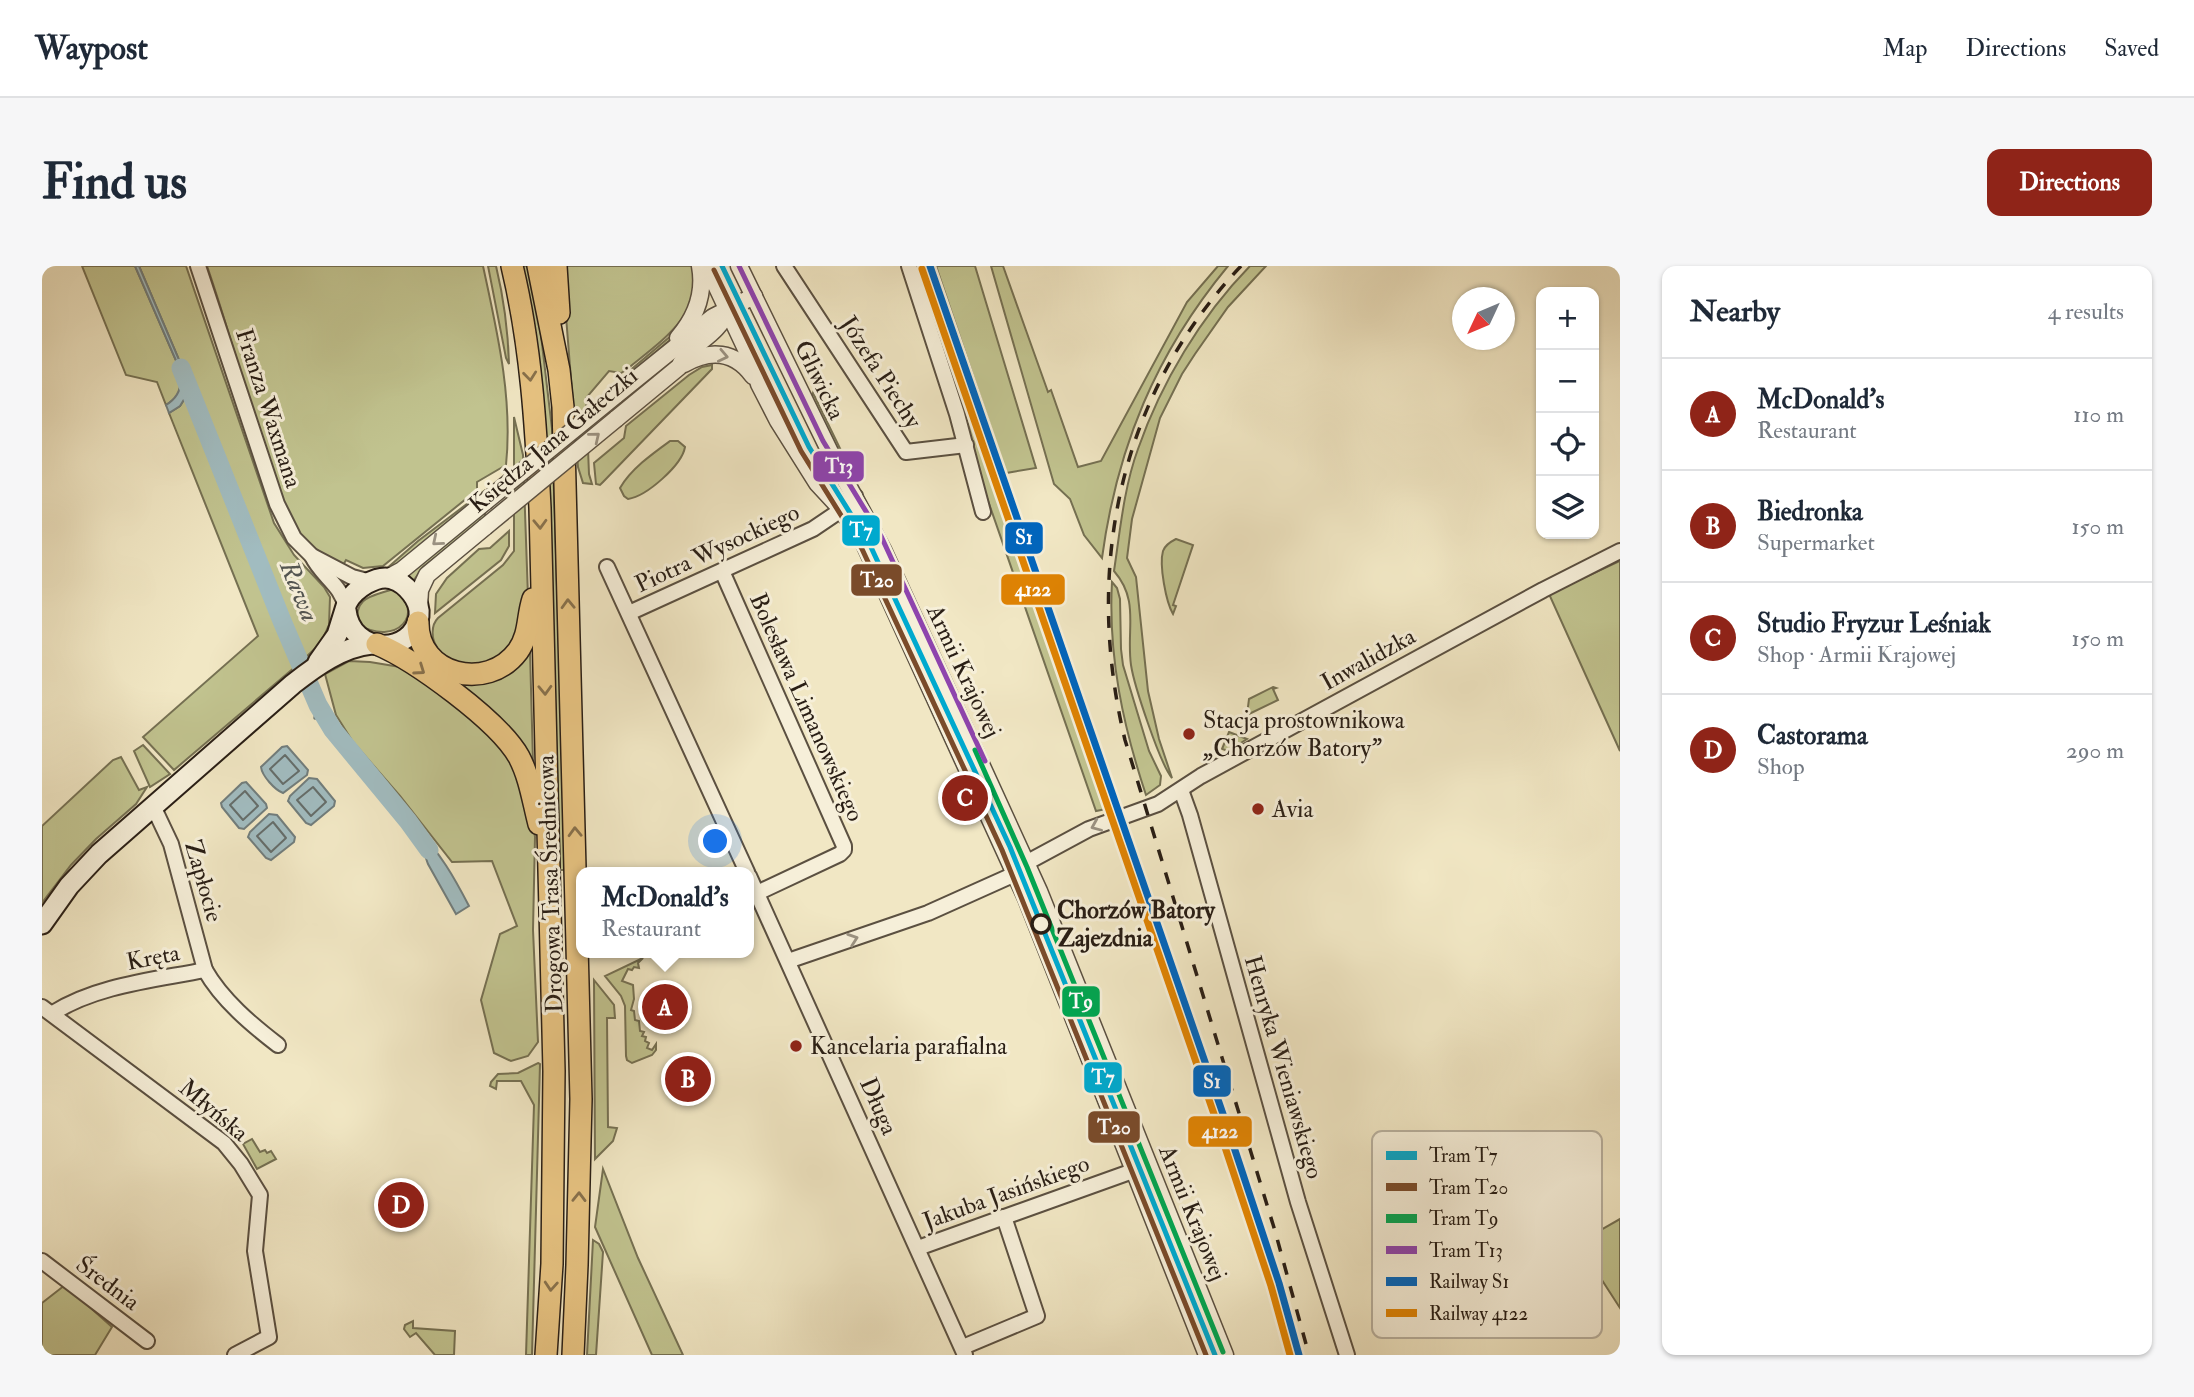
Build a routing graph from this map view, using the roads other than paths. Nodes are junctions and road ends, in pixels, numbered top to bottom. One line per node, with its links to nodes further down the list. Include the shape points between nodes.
1 (198, 266): 24 (street, Franza Waxmana, via 277,504 291,533)
2 (503, 266): 12 (main road)
3 (512, 266): 12 (main road)
4 (700, 266): 13 (street, via 702,286 696,310 684,331)
5 (707, 266): 11 (street)
6 (739, 266): 10 (street, Gliwicka)
7 (784, 266): 16 (street, Józefa Piechy, via 906,452)
8 (909, 266): 16 (street)
9 (551, 268): 39 (main road, Drogowa Trasa Średnicowa, one-way to 9, via 560,319)
10 (754, 296): 11 (street, Księdza Jana Gałeczki); 18 (street, Gliwicka)
11 (727, 311): 13 (street, Księdza Jana Gałeczki); 14 (street, Księdza Jana Gałeczki, via 721,325 684,355); 15 (street)
12 (524, 321): 27 (main road, Drogowa Trasa Średnicowa, one-way to 27, via 536,432)
13 (655, 362): 28 (street, Księdza Jana Gałeczki, one-way to 28, bridge, via 406,567)
14 (679, 367): 15 (street, one-way to 15, via 701,355 723,354 742,363); 31 (street, Księdza Jana Gałeczki, one-way to 14, bridge, via 420,590 427,575)
15 (759, 384): 17 (street)
16 (966, 445): 20 (street)
17 (817, 483): 19 (street); 21 (street, via 825,502)
18 (855, 496): 19 (street, Piotra Wysockiego); 22 (street, Gliwicka)
19 (842, 510): 21 (street, Piotra Wysockiego); 38 (street, Armii Krajowej, via 869,552)
20 (984, 512)
21 (825, 520): 26 (street, Piotra Wysockiego)
22 (883, 550): 38 (street, Armii Krajowej)
23 (1620, 551): 34 (street, Inwalidzka)
24 (312, 556): 28 (street, Franza Waxmana, via 352,578); 29 (street, Franza Waxmana, via 318,569 340,590)
25 (607, 567): 30 (street, Długa)
26 (722, 571): 30 (street, Piotra Wysockiego); 41 (street, Bolesława Limanowskiego, via 844,846 840,854)
27 (542, 573): 31 (main road, via 523,643 504,665 488,674 463,674 440,664 423,648); 36 (main road, Drogowa Trasa Średnicowa, one-way to 36)
28 (380, 580): 29 (main road, via 361,586); 31 (main road, via 408,590)
29 (346, 609): 32 (main road, via 353,632); 33 (main road, via 335,640)
30 (629, 613): 37 (street, Długa)
31 (419, 616): 32 (main road, via 410,635 401,641)
32 (374, 644): 33 (main road, via 354,647); 36 (main road, one-way to 36, via 398,655 461,699 511,745 530,785)
33 (316, 666): 35 (main road)
34 (1181, 790): 38 (street, Inwalidzka, one-way to 38, via 1158,804 1089,829); 59 (street, Henryka Wieniawskiego, via 1298,1202)
35 (153, 806): 42 (main road, via 83,871); 45 (street, Zapłocie, via 171,844)
36 (550, 863): 55 (main road, Drogowa Trasa Średnicowa, one-way to 55, via 554,1203)
37 (745, 867)
38 (1021, 868): 44 (street, Inwalidzka, one-way to 38, via 928,913 1009,878); 48 (street, Armii Krajowej)
39 (576, 877)
40 (754, 887): 41 (street, Długa)
41 (757, 893): 44 (street, Długa)
42 (42, 924)
43 (578, 958): 56 (main road, Drogowa Trasa Średnicowa, one-way to 43, via 580,1113)
44 (788, 961): 50 (street, Długa)
45 (205, 970): 46 (street, Kręta, via 131,984); 47 (street, Kręta, via 240,1012)
46 (47, 1010): 54 (street, Młyńska, via 225,1143 260,1195 255,1251 269,1337)
47 (278, 1045)
48 (1142, 1168): 49 (street, Jakuba Jasińskiego); 57 (street, Armii Krajowej); 58 (street, Armii Krajowej)
49 (1004, 1217): 50 (street, Jakuba Jasińskiego); 53 (street, via 1037,1316)
50 (918, 1248): 53 (street, Długa)
51 (42, 1261): 52 (street, Średnia)
52 (147, 1341)
53 (964, 1351)
54 (235, 1355)
55 (546, 1355)
56 (573, 1355)
57 (1207, 1355)
58 (1225, 1355)
59 (1347, 1355)

